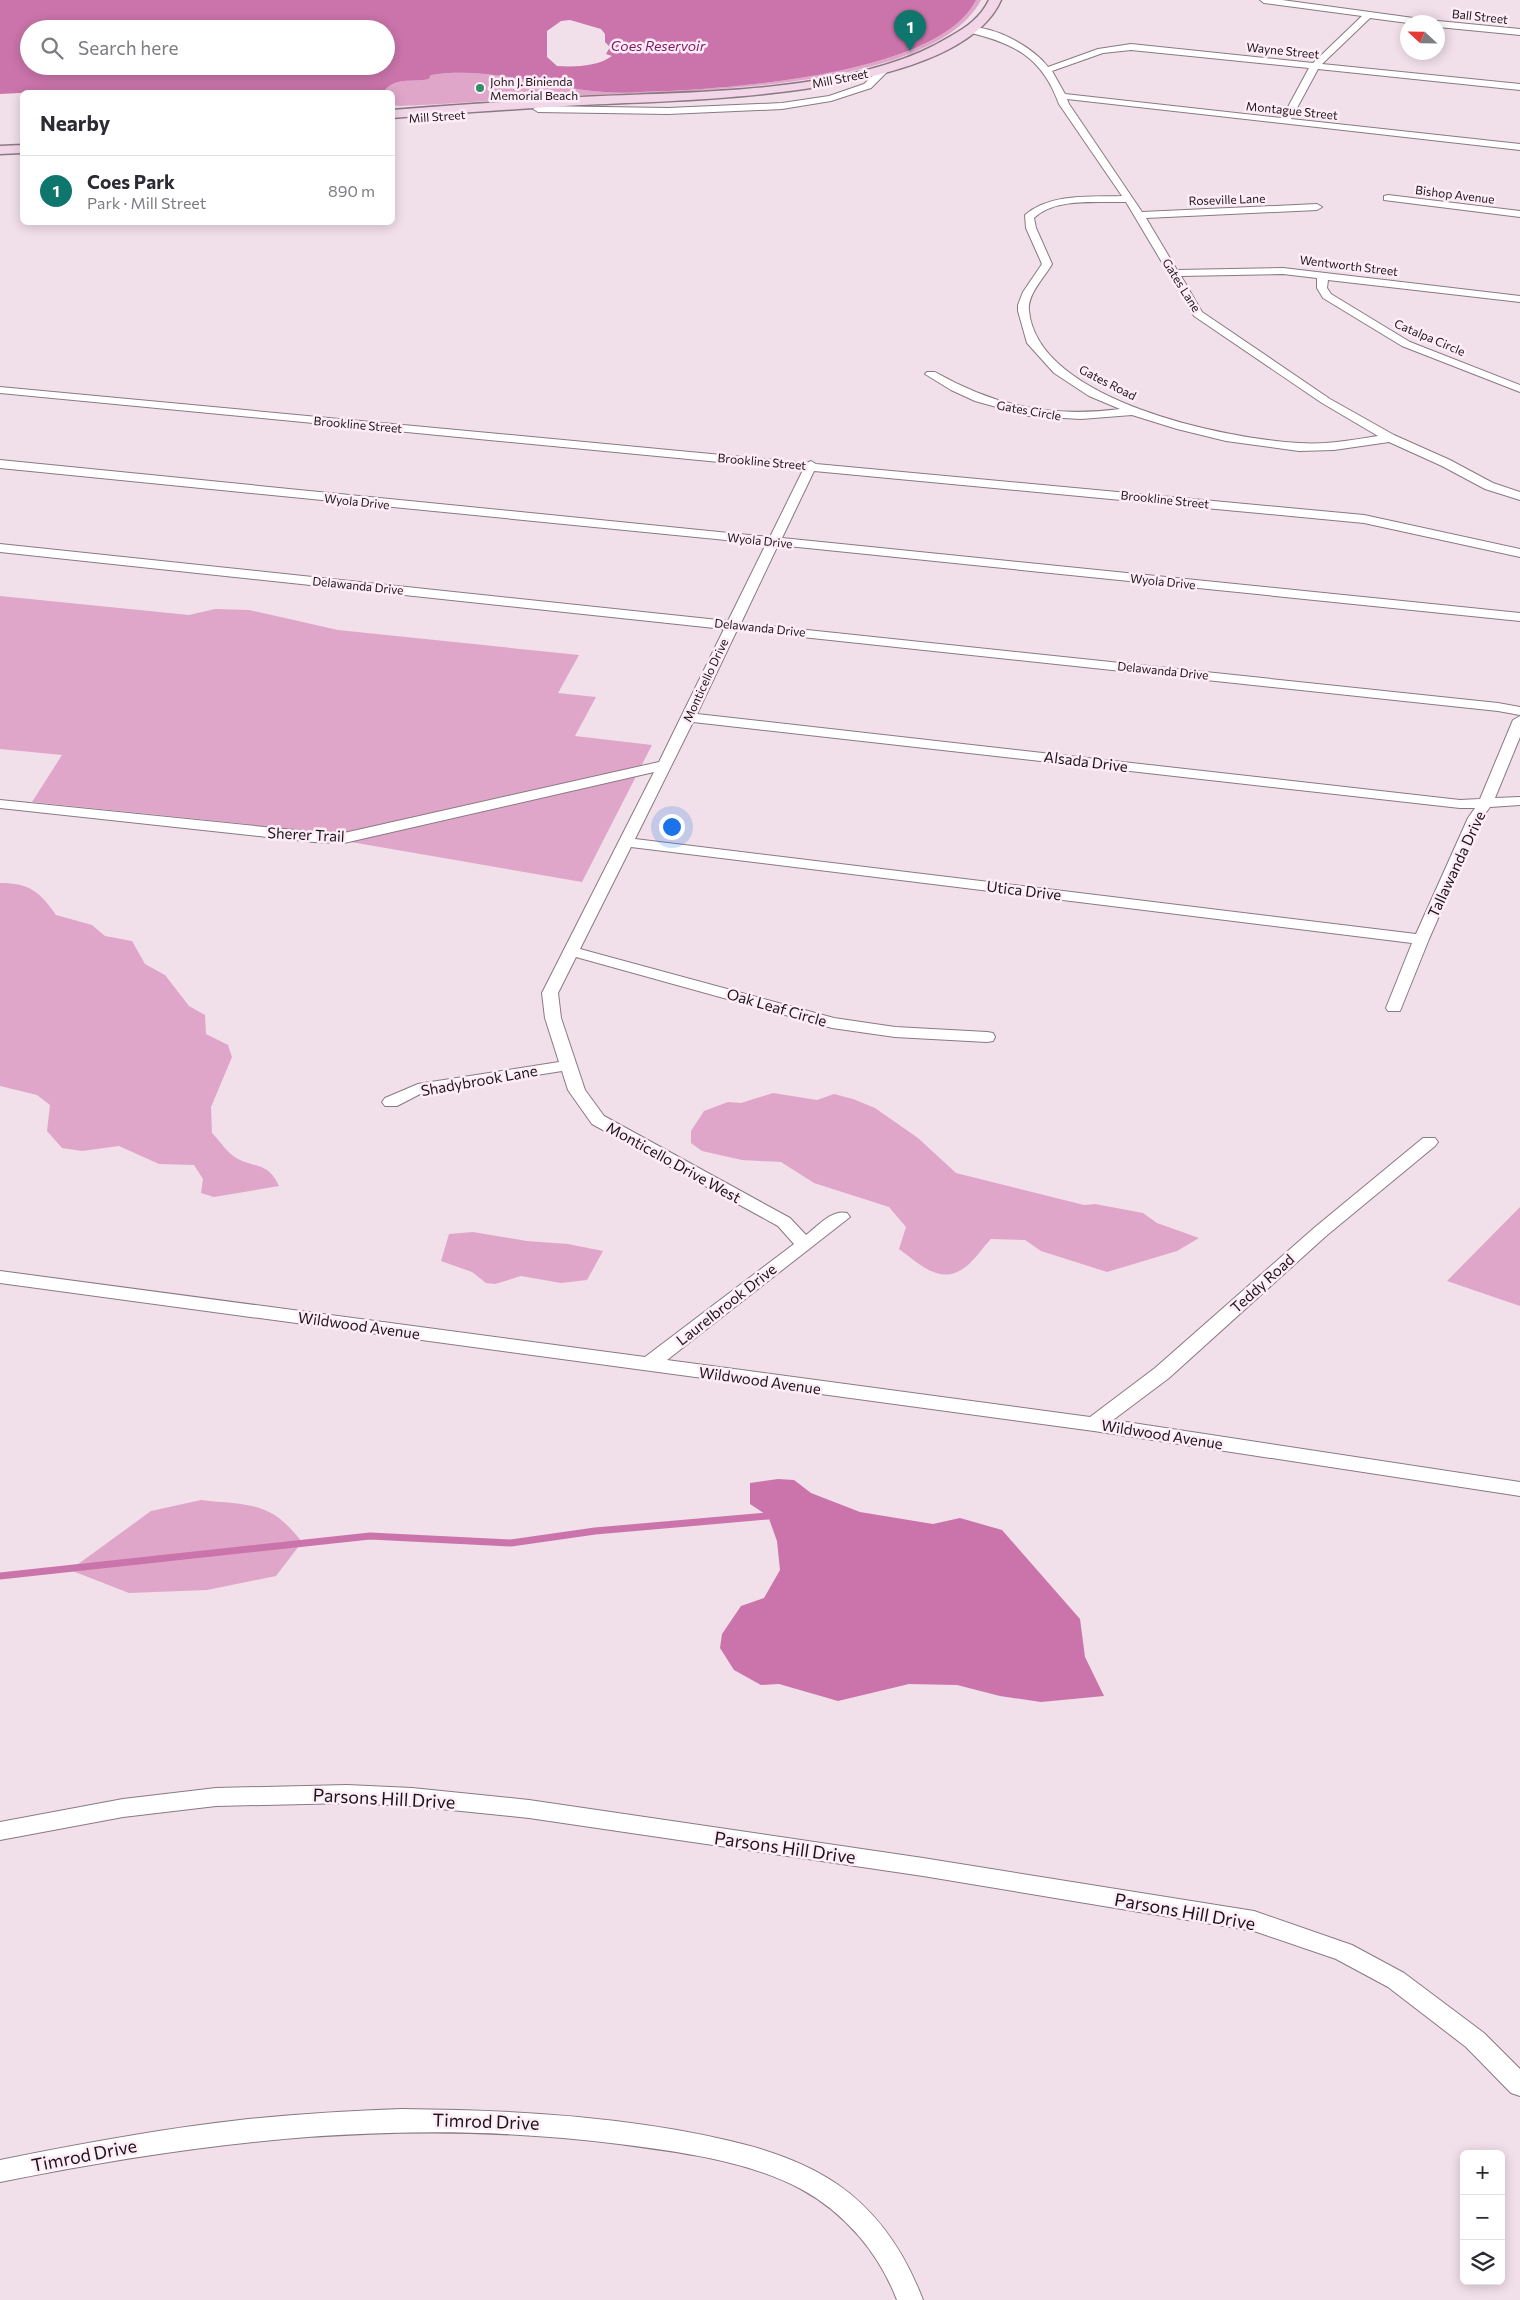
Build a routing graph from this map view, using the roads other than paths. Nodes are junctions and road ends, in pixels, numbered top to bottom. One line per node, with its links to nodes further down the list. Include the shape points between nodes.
1 (995, 0): 8 (main road, Mill Street, via 985,17)
2 (1264, 0): 4 (street)
3 (1321, 0): 4 (street)
4 (1312, 7): 5 (street)
5 (1368, 15): 6 (street); 10 (street)
6 (1400, 19)
7 (1445, 25): 9 (street, Ball Street)
8 (970, 30): 11 (main road, Mill Street, via 940,48); 12 (street, Gates Lane, via 1000,36 1015,43)
9 (1520, 32)
10 (1315, 66): 12 (street, Wayne Street, via 1126,47 1101,51); 13 (street, Wayne Street); 22 (street)
11 (886, 68): 14 (main road, Mill Street, via 826,82); 19 (street, via 874,84 840,97)
12 (1047, 70): 16 (street, Gates Lane)
13 (1520, 87)
14 (739, 92): 15 (main road, Mill Street); 19 (street, via 749,103)
15 (721, 94): 17 (main road, Mill Street); 19 (street)
16 (1061, 96): 22 (street, Montague Street); 29 (street, Gates Lane)
17 (661, 98): 18 (main road, Mill Street); 20 (main road, Mill Street)
18 (538, 109): 19 (street); 21 (main road, Mill Street)
19 (741, 109)
20 (395, 114)
21 (395, 120)
22 (1284, 122): 26 (street, Montague Street)
23 (0, 146): 24 (main road)
24 (20, 147)
25 (20, 147): 27 (main road)
26 (1520, 147)
27 (0, 150)
28 (1388, 198): 31 (street, Bishop Avenue)
29 (1128, 199): 32 (street, Gates Lane); 39 (street, Gates Road, via 1059,203 1041,207 1031,214 1029,224 1042,247 1046,264 1022,309 1029,334 1047,359 1077,383)
30 (1317, 208): 32 (street, Roseville Lane)
31 (1520, 214)
32 (1138, 215): 33 (street, Gates Lane)
33 (1173, 273): 34 (street, Wentworth Street, via 1268,271); 40 (street, Gates Lane, via 1198,314 1326,401)
34 (1323, 276): 35 (street, Wentworth Street); 37 (street, Catalpa Circle, via 1322,288 1327,296 1391,336)
35 (1520, 299)
36 (931, 374): 39 (street, Gates Circle, via 954,390 1018,410 1069,417)
37 (1520, 389)
38 (0, 390): 42 (street, Brookline Street)
39 (1134, 411): 40 (street, Gates Road, via 1200,432 1278,445 1319,447)
40 (1390, 438): 43 (street, Gates Lane, via 1489,486)
41 (0, 464): 44 (street, Wyola Drive)
42 (811, 465): 44 (street, Monticello Drive); 46 (street, Brookline Street, via 1364,519)
43 (1520, 496)
44 (774, 541): 47 (street, Wyola Drive); 48 (street, Monticello Drive)
45 (0, 548): 48 (street, Delawanda Drive)
46 (1520, 553)
47 (1520, 618)
48 (732, 624): 49 (street, Delawanda Drive); 50 (street, Monticello Drive)
49 (1520, 711)
50 (688, 717): 53 (street, Monticello Drive); 56 (street, Alsada Drive, via 1467,805)
51 (1520, 720): 52 (street, Tallawanda Drive)
52 (1513, 755): 56 (street, Tallawanda Drive)
53 (665, 765): 55 (street, Sherer Trail, via 344,838); 57 (street, Monticello Drive)
54 (1520, 801): 56 (street, Alsada Drive)
55 (0, 804)
56 (1485, 804): 58 (street, Tallawanda Drive, via 1475,818)
57 (626, 842): 58 (street, Utica Drive); 59 (street, Monticello Drive West)
58 (1421, 939): 60 (street, Tallawanda Drive)
59 (571, 951): 61 (street, Oak Leaf Circle, via 832,1023 904,1033); 62 (street, Monticello Drive West, via 550,995 553,1018)
60 (1394, 1008)
61 (987, 1037)
62 (569, 1065): 63 (street, Shadybrook Lane, via 418,1089); 66 (street, Monticello Drive West, via 577,1090 598,1120 784,1222)
63 (391, 1102)
64 (1429, 1142): 69 (street, Teddy Road, via 1320,1232 1162,1373)
65 (841, 1217): 66 (street, Laurelbrook Drive)
66 (804, 1244): 68 (street, Laurelbrook Drive)
67 (0, 1277): 68 (street, Wildwood Avenue)
68 (648, 1365): 69 (street, Wildwood Avenue)
69 (1094, 1424): 70 (street, Wildwood Avenue)
70 (1520, 1489)
71 (0, 1830): 72 (street, Parsons Hill Drive, via 123,1808 216,1797 328,1794 412,1797 539,1810 923,1867 1254,1921 1344,1952 1396,1980 1475,2040)
72 (1520, 2085)
73 (0, 2171): 74 (street, Timrod Drive, via 126,2147 270,2126 457,2119 603,2129 698,2144 775,2166 810,2181 842,2202 867,2227 890,2256)
74 (910, 2300)

